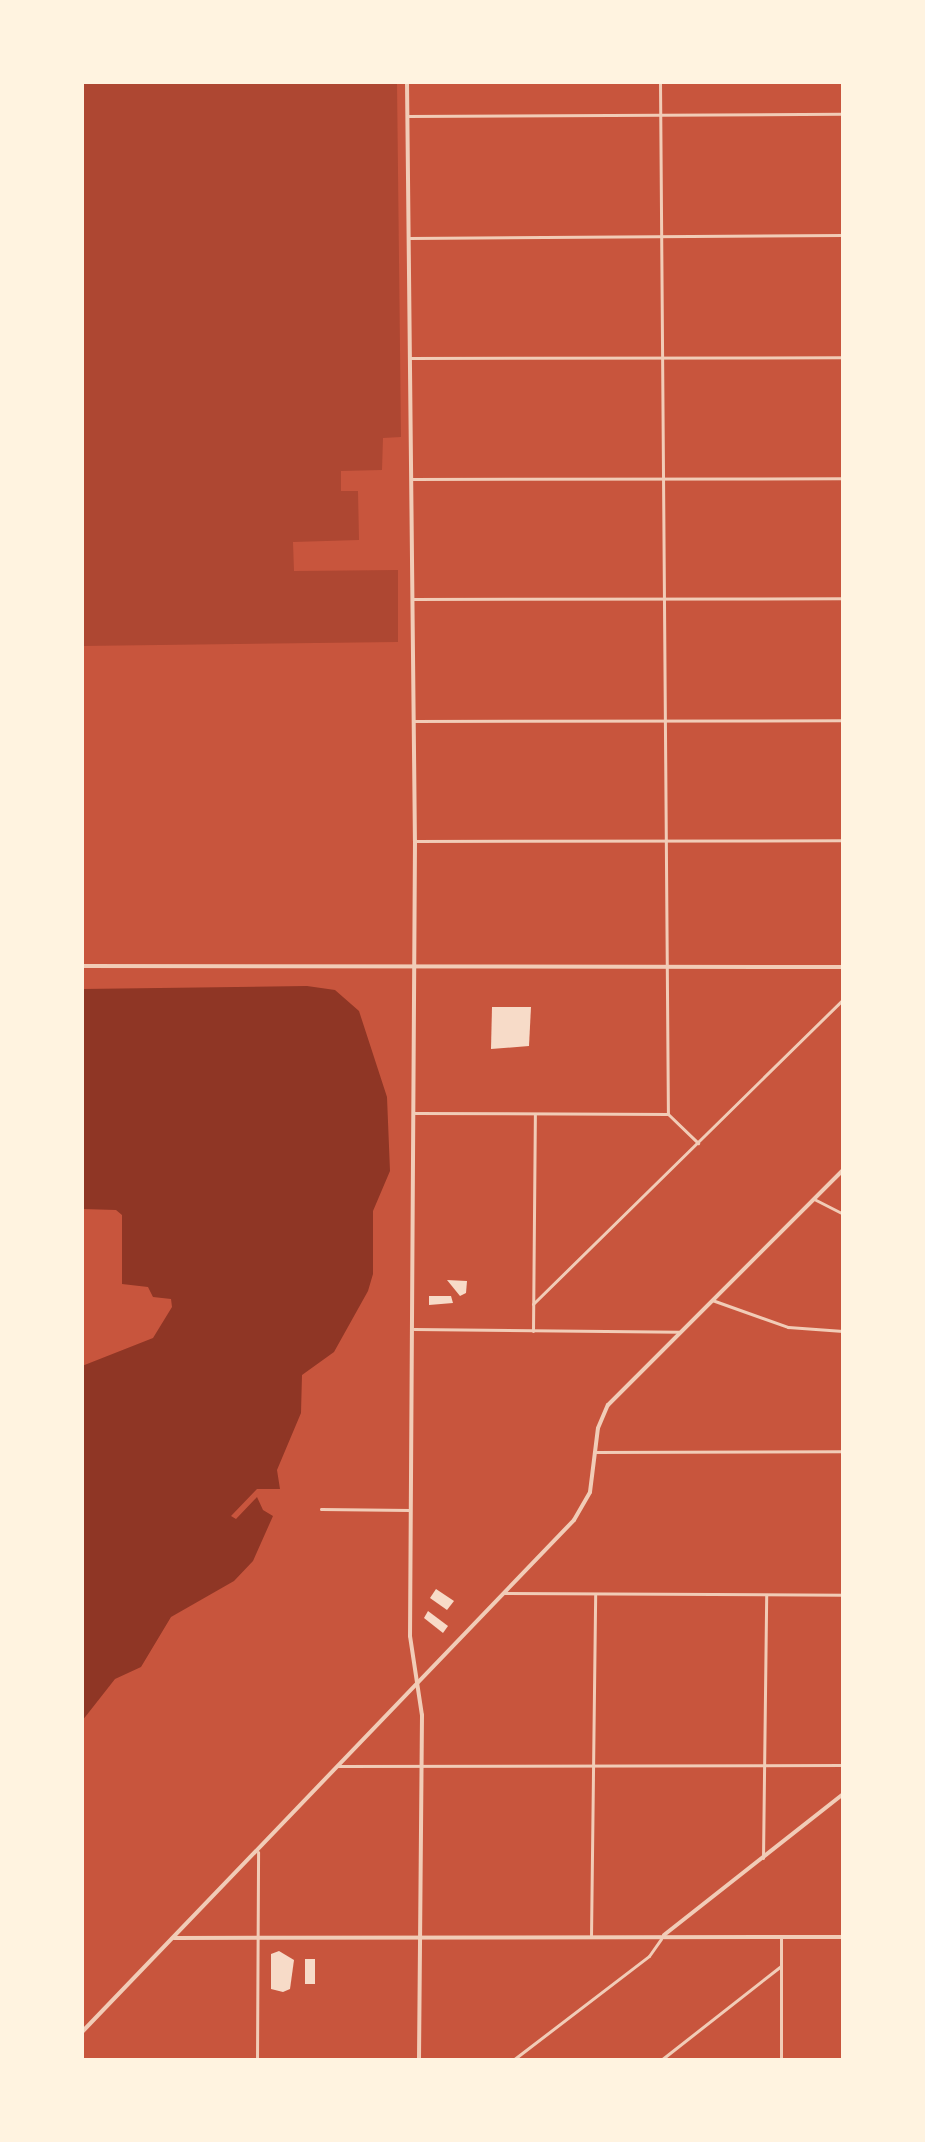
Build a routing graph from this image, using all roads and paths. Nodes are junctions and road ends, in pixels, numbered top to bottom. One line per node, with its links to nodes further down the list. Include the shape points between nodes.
1 (407, 82): 5 (street)
2 (660, 82): 4 (street)
3 (843, 114): 4 (street)
4 (661, 115): 5 (street); 7 (street)
5 (407, 116): 8 (street)
6 (843, 235): 7 (street)
7 (662, 236): 8 (street); 9 (street)
8 (409, 238): 11 (street)
9 (663, 357): 10 (street); 11 (street); 14 (street)
10 (843, 357)
11 (410, 358): 13 (street)
12 (843, 478): 14 (street)
13 (412, 479): 14 (street); 16 (street)
14 (665, 479): 17 (street)
15 (843, 598): 17 (street)
16 (413, 599): 17 (street); 19 (street)
17 (666, 599): 20 (street)
18 (843, 720): 20 (street)
19 (414, 721): 20 (street); 22 (street)
20 (667, 721): 23 (street)
21 (843, 840): 23 (street)
22 (415, 841): 23 (street); 27 (street)
23 (668, 841): 25 (street)
24 (82, 966): 27 (street)
25 (670, 967): 26 (street); 27 (street); 31 (street)
26 (843, 967)
27 (415, 968): 29 (street)
28 (843, 999): 32 (street)
29 (415, 1113): 30 (street); 38 (street)
30 (535, 1114): 31 (street); 37 (street)
31 (668, 1114): 32 (street)
32 (698, 1143): 37 (street)
33 (843, 1170): 34 (street)
34 (814, 1199): 35 (street); 36 (street)
35 (843, 1214)
36 (712, 1300): 40 (street, via 788,1327); 41 (street)
37 (533, 1304): 39 (street)
38 (414, 1329): 39 (street); 45 (street)
39 (533, 1331): 41 (street)
40 (843, 1331)
41 (679, 1332): 43 (street, via 603,1412)
42 (843, 1451): 43 (street)
43 (595, 1452): 46 (street, via 590,1492 581,1511)
44 (321, 1509): 45 (street)
45 (412, 1510): 50 (street, via 410,1636)
46 (503, 1593): 47 (street); 50 (street)
47 (595, 1595): 48 (street); 55 (street)
48 (766, 1595): 49 (street); 51 (street)
49 (843, 1595)
50 (418, 1683): 53 (street); 54 (street)
51 (764, 1765): 52 (street); 55 (street); 58 (street)
52 (843, 1765)
53 (338, 1766): 54 (street); 57 (street)
54 (422, 1766): 55 (street); 59 (street)
55 (592, 1766): 60 (street)
56 (843, 1794): 58 (street)
57 (258, 1850): 64 (street); 65 (street)
58 (763, 1858): 61 (street)
59 (420, 1937): 60 (street); 65 (street); 69 (street)
60 (591, 1937): 61 (street)
61 (662, 1937): 62 (street); 70 (street, via 649,1956)
62 (781, 1937): 63 (street); 66 (street)
63 (843, 1937)
64 (174, 1938): 65 (street); 67 (street)
65 (257, 1938): 68 (street)
66 (781, 1966): 71 (street); 72 (street)
67 (82, 2032)
68 (257, 2060)
69 (419, 2060)
70 (513, 2060)
71 (661, 2060)
72 (781, 2060)

